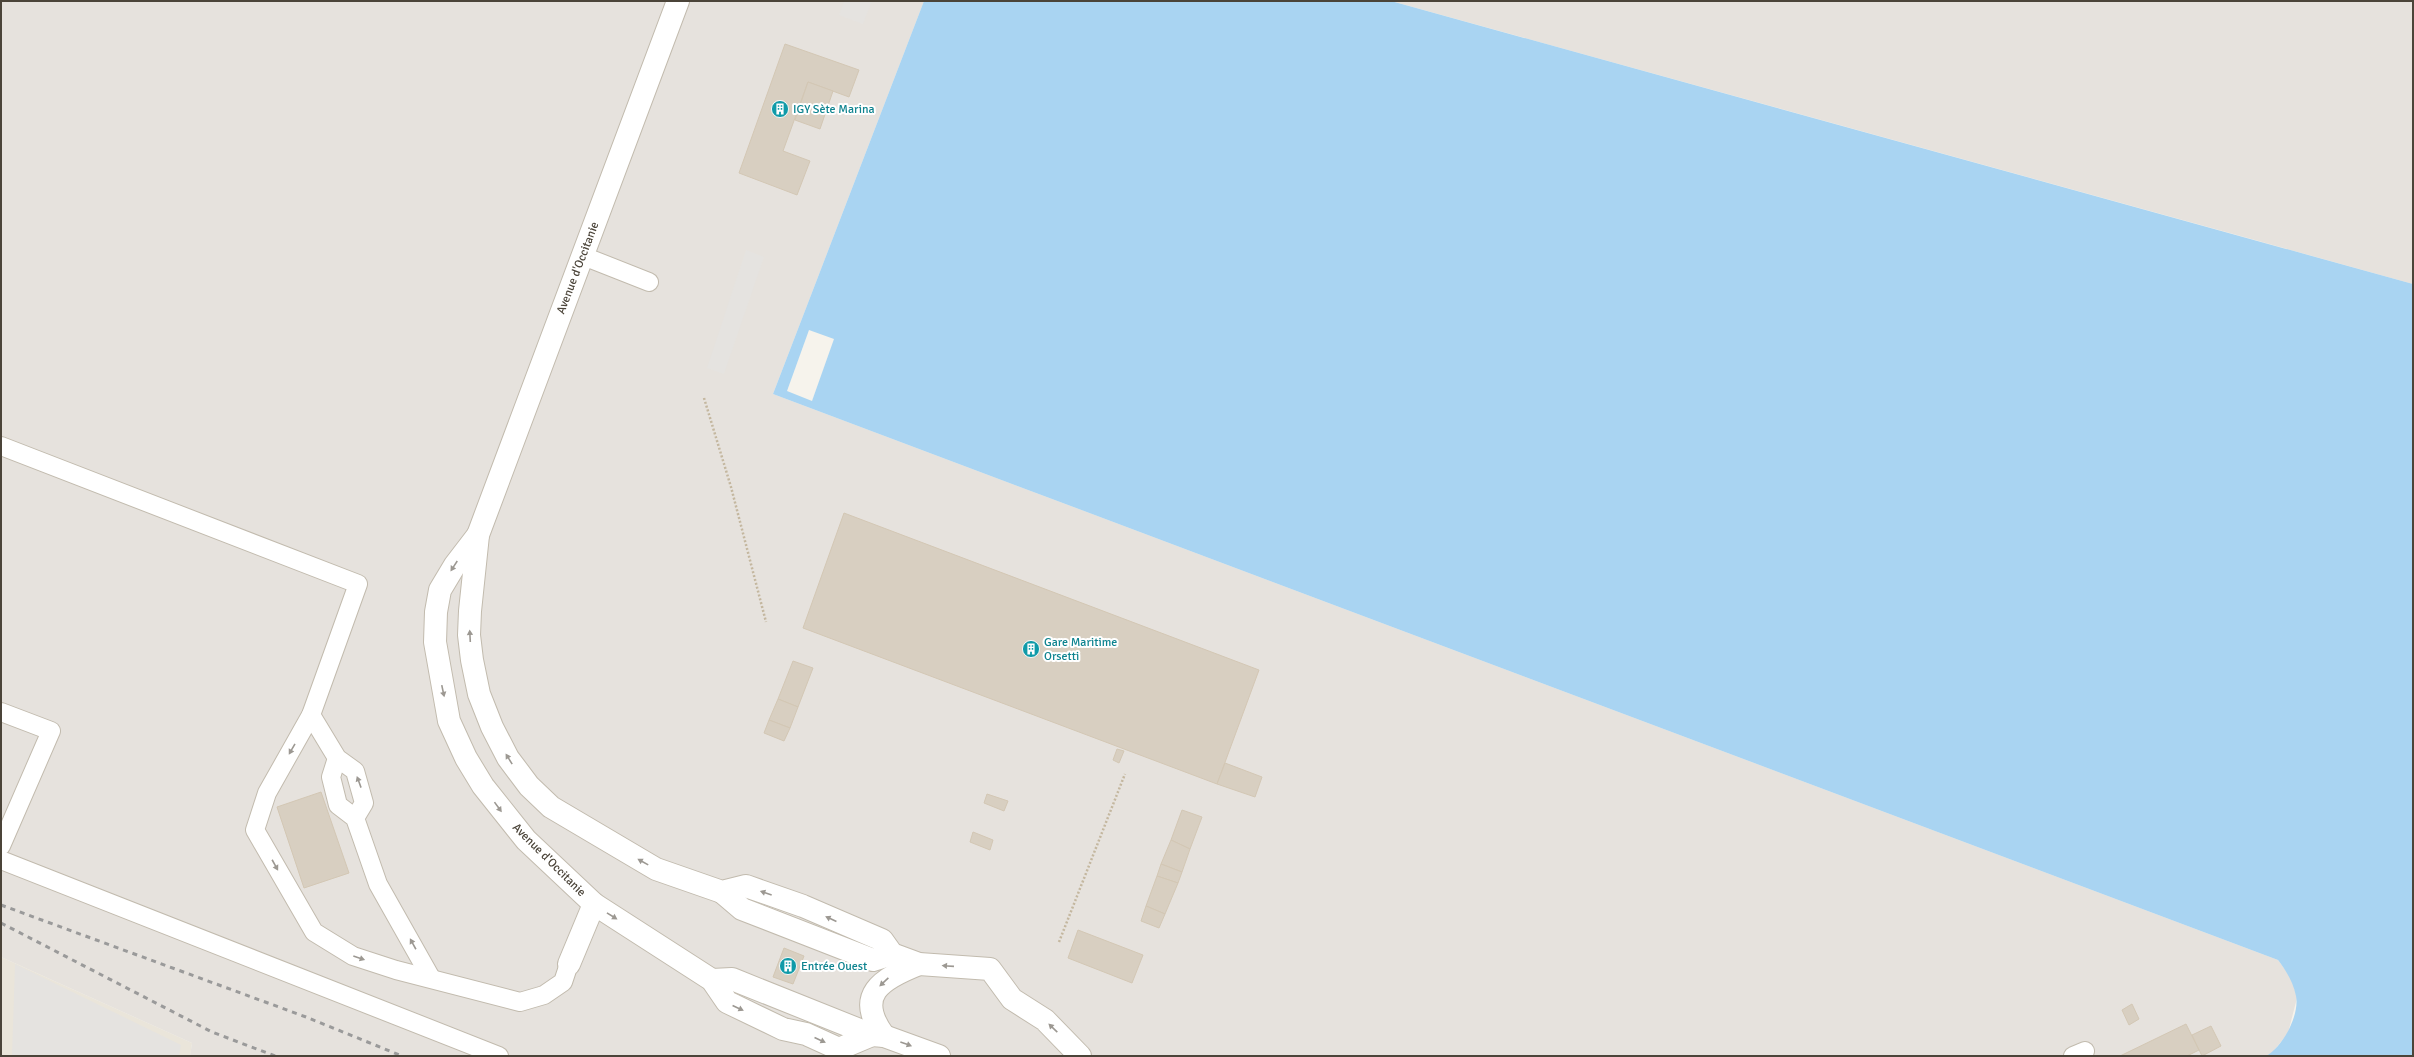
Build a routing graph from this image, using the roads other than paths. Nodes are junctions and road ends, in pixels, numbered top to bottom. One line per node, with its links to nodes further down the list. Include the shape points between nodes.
1 (678, 1): 2 (street, Avenue d'Occitanie)
2 (583, 256): 3 (lane); 5 (street, Avenue d'Occitanie)
3 (649, 282)
4 (1, 446): 7 (lane, via 358,584)
5 (478, 535): 12 (street, Avenue d'Occitanie, one-way to 12, via 440,590 436,612 435,642 449,721 466,758 502,812 526,840); 14 (street, Avenue d'Occitanie, one-way to 5, via 892,954 882,940 803,906 746,886 722,892 656,869 578,825 551,807 529,786 508,758 492,727 479,694 472,660 470,611)
6 (1, 712): 10 (lane, via 51,731)
7 (311, 715): 8 (lane); 15 (lane, one-way to 15, via 267,793 255,830 314,932 353,956)
8 (337, 758): 9 (lane, via 331,777 333,790 338,805); 9 (lane, one-way to 8, via 364,803 361,790 355,771)
9 (355, 818): 15 (lane, one-way to 9, via 378,884)
10 (1, 846)
11 (1, 860): 17 (lane)
12 (594, 904): 13 (street); 16 (street, Avenue d'Occitanie, one-way to 16, via 712,980 727,1002 783,1029 806,1034 839,1049)
13 (569, 964): 15 (lane, via 564,982 544,995 520,1002)
14 (919, 964): 16 (street, Avenue d'Occitanie, one-way to 16, via 887,978 875,991 870,1004); 19 (street, Avenue d'Occitanie, one-way to 14, via 1045,1020 1012,999 990,969)
15 (431, 978)
16 (878, 1036): 18 (street, one-way to 18)
17 (499, 1056)
18 (939, 1056)
19 (1080, 1056)

